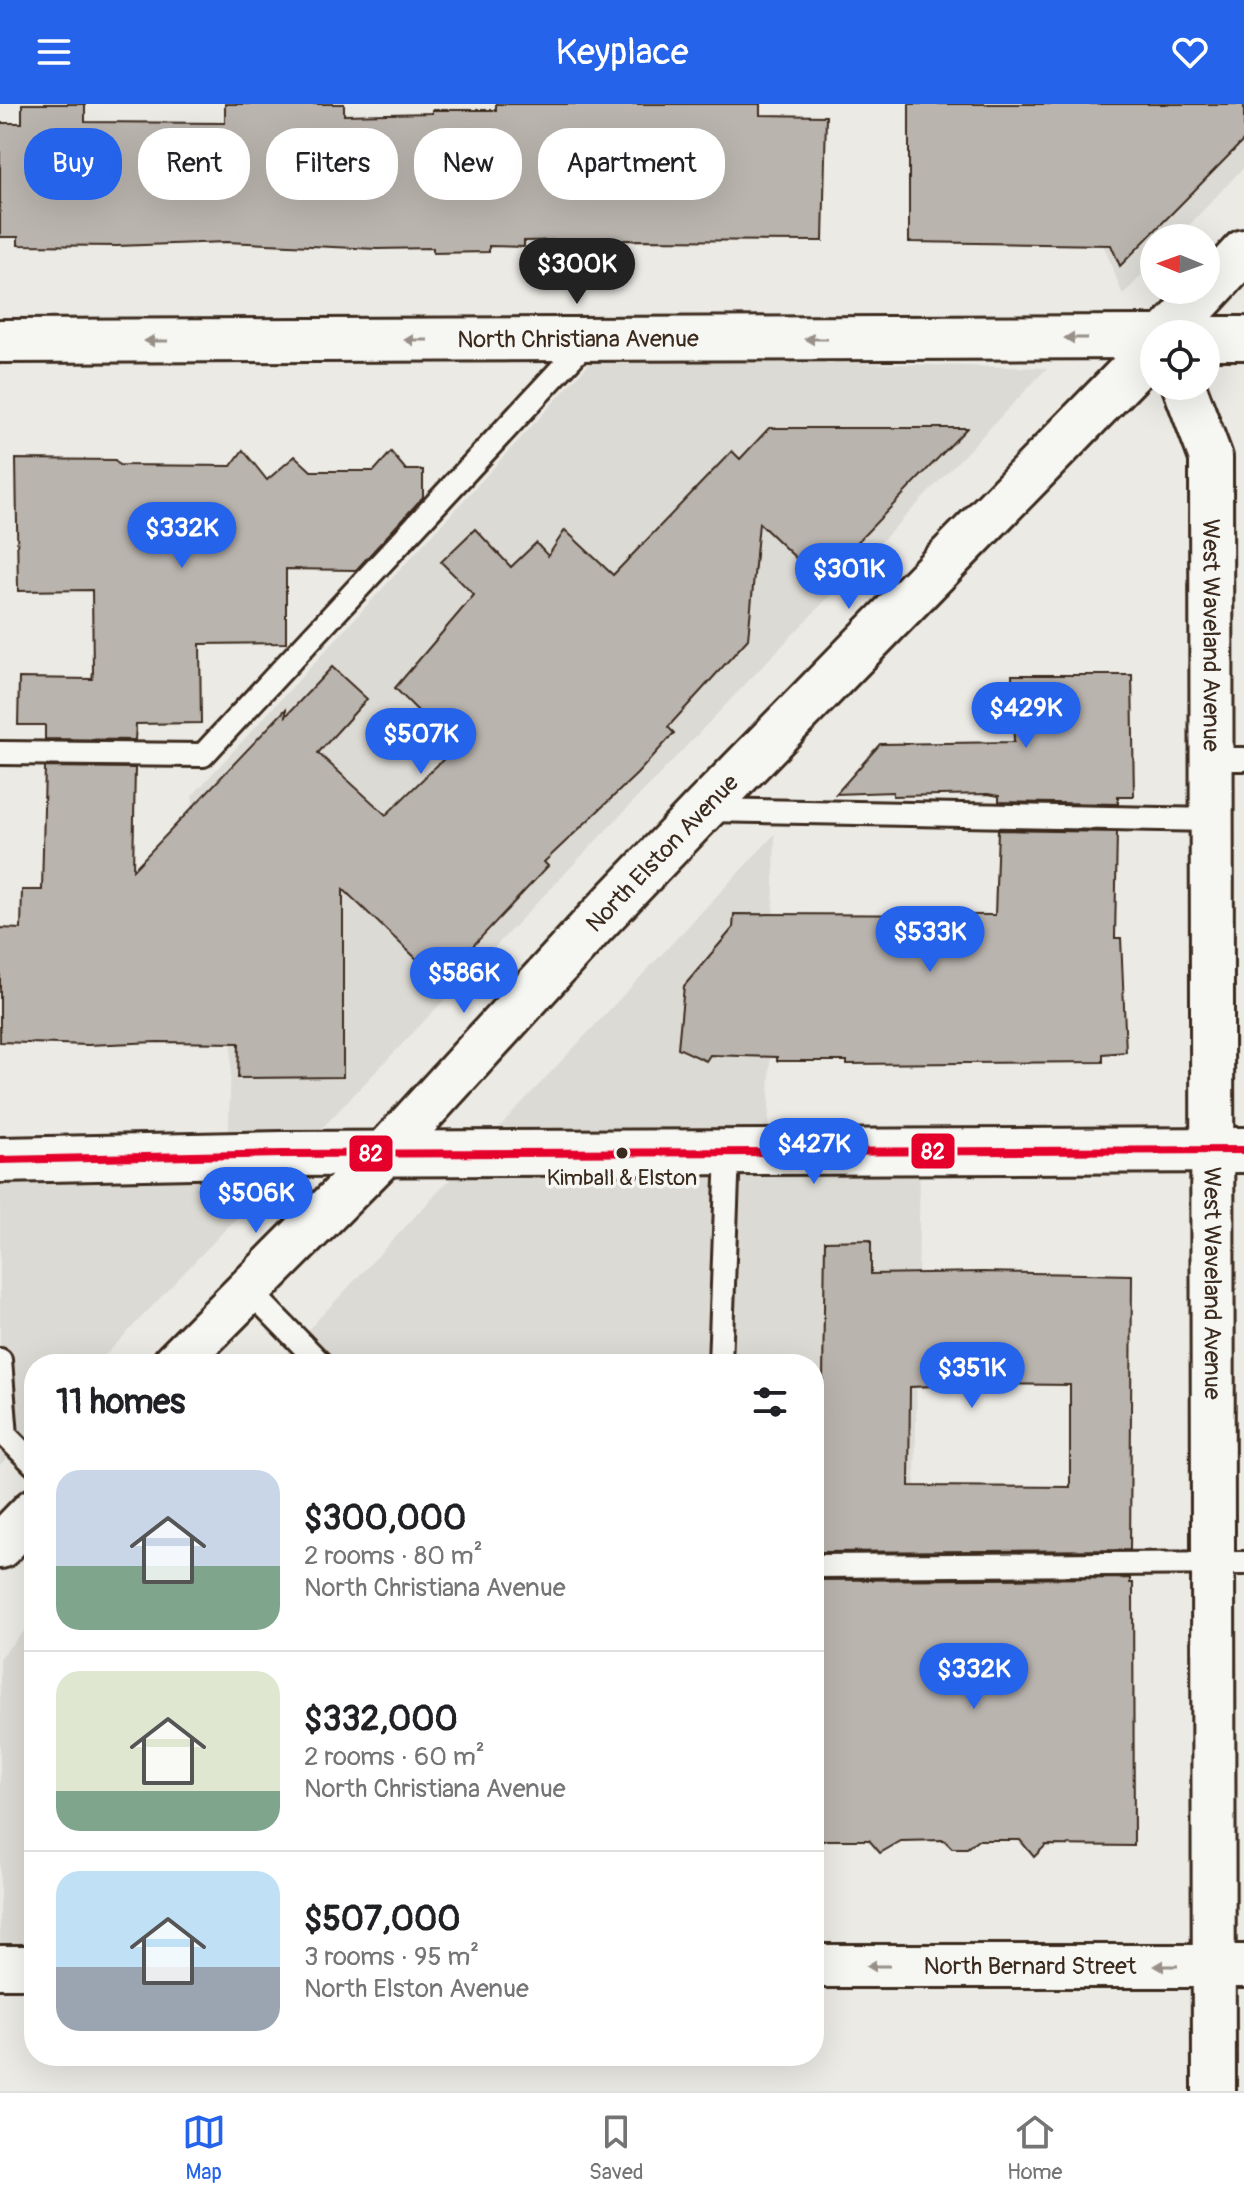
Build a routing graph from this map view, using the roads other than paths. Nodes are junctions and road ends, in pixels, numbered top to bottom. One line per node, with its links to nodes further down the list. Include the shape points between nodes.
1 (1244, 252): 2 (main road)
2 (1181, 320)
3 (1140, 337): 6 (street, North Christiana Avenue, one-way to 6)
4 (1220, 338): 5 (street)
5 (1244, 338)
6 (589, 339): 7 (street, North Christiana Avenue, one-way to 7); 10 (lane, via 203,755)
7 (0, 341)
8 (1140, 362): 12 (main road, North Elston Avenue)
9 (1189, 400): 11 (street, West Waveland Avenue, via 1211,458)
10 (0, 753)
11 (1228, 759): 13 (street, West Waveland Avenue)
12 (703, 810): 13 (lane); 16 (main road, North Elston Avenue)
13 (1212, 820): 14 (street, West Waveland Avenue)
14 (1228, 1151): 15 (main road); 26 (street, West Waveland Avenue)
15 (728, 1152): 16 (main road); 21 (lane)
16 (384, 1154): 17 (main road); 18 (main road, North Elston Avenue)
17 (0, 1160)
18 (249, 1290): 19 (main road, North Elston Avenue); 20 (lane)
19 (185, 1354)
20 (311, 1354)
21 (720, 1354)
22 (0, 1360): 23 (lane, via 6,1436)
23 (24, 1454)
24 (24, 1521): 25 (main road)
25 (0, 1546)
26 (1229, 1563): 27 (lane); 29 (street, West Waveland Avenue)
27 (824, 1566)
28 (824, 1966): 29 (street, North Bernard Street, one-way to 28)
29 (1229, 1966): 32 (street, West Waveland Avenue)
30 (0, 1967): 31 (street)
31 (24, 1967)
32 (1214, 2091)

